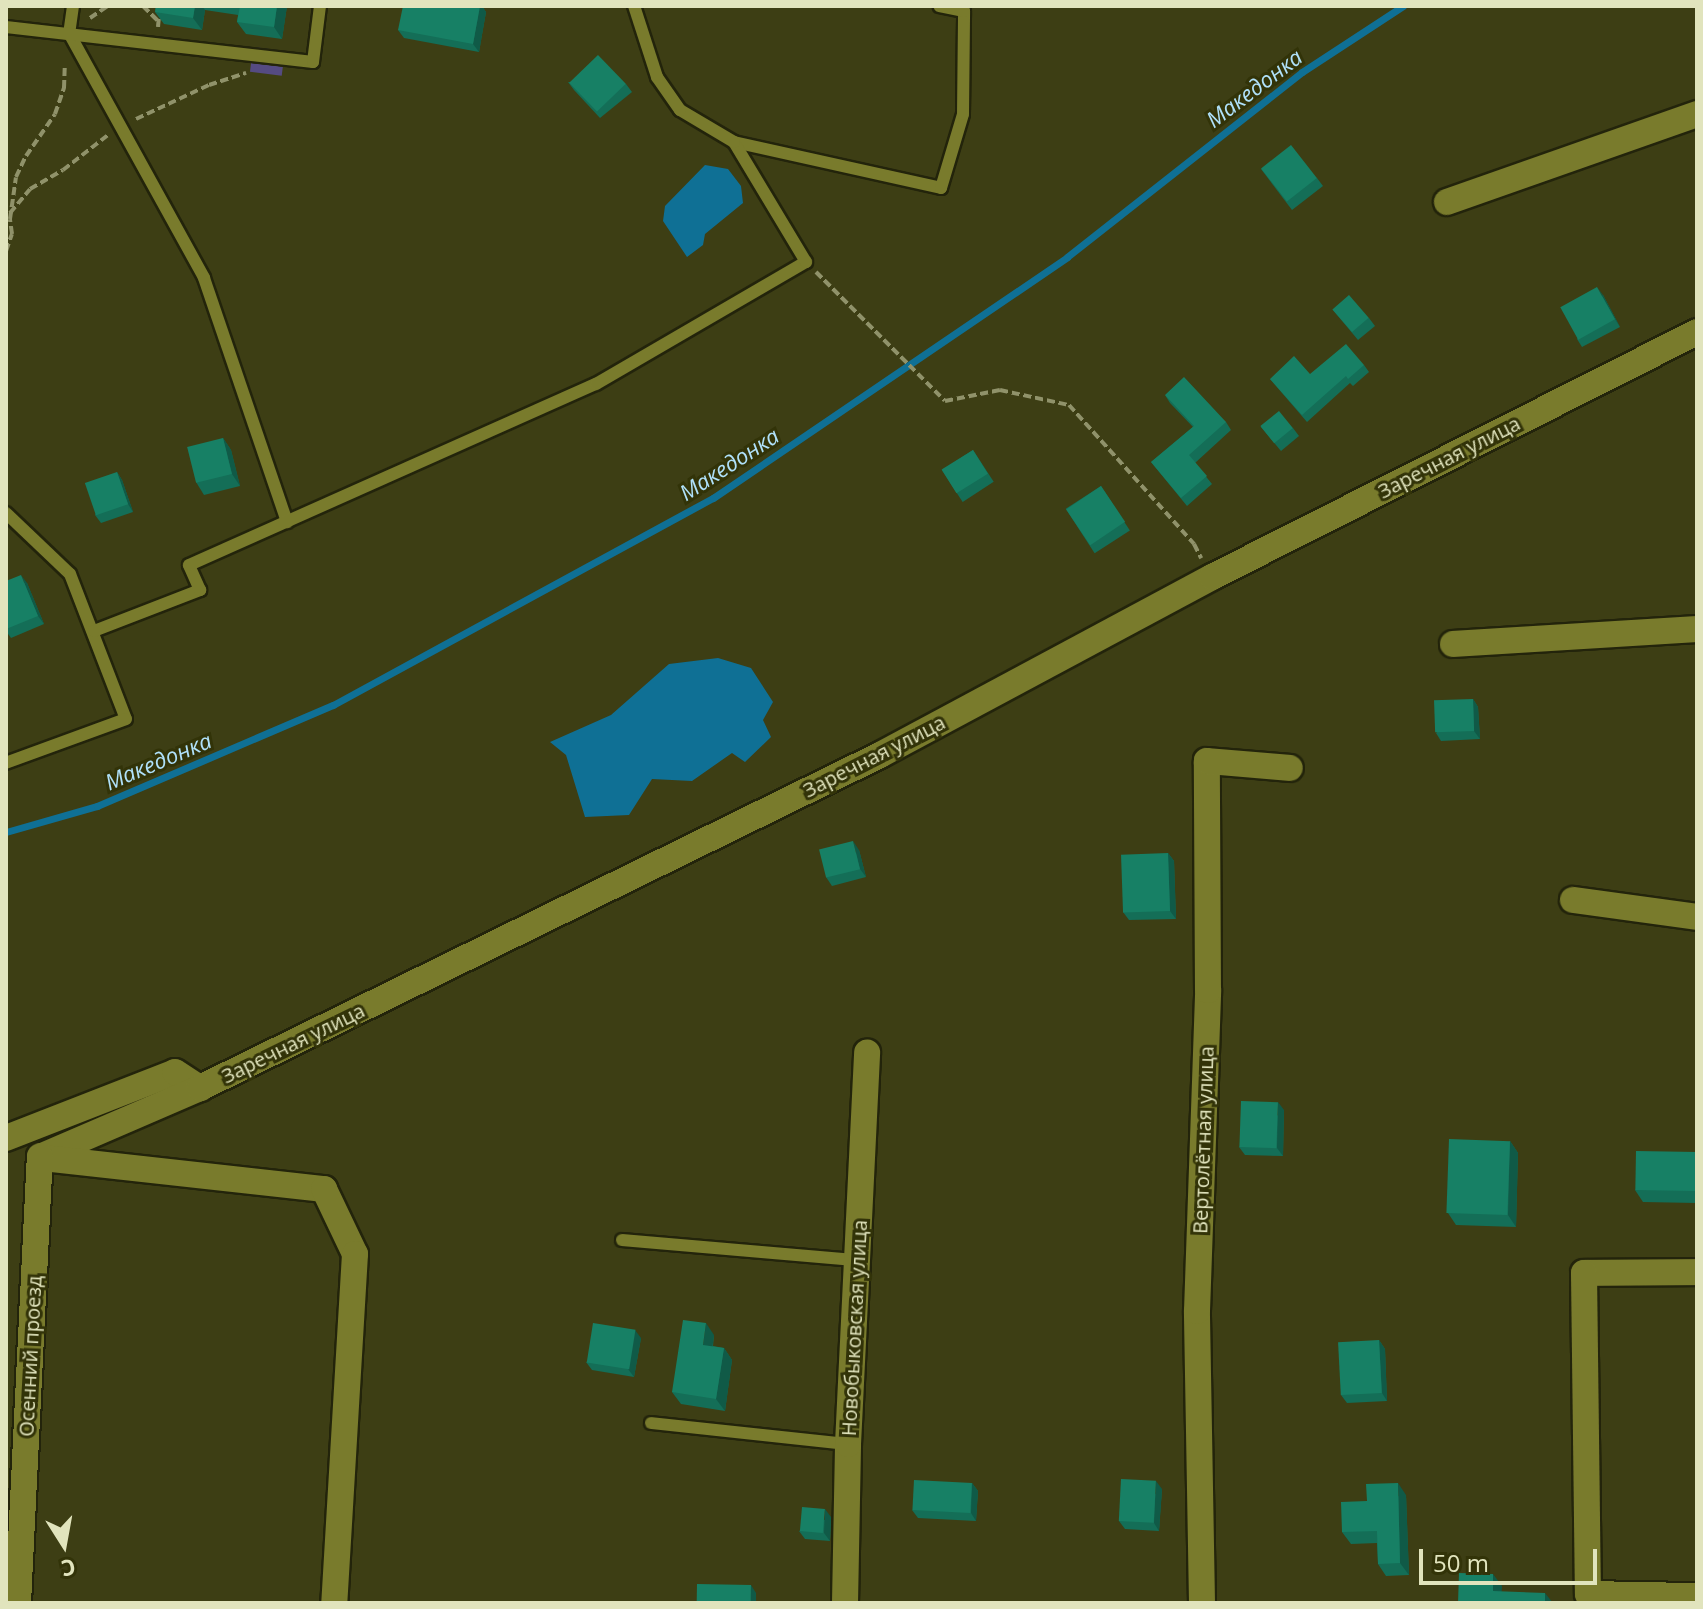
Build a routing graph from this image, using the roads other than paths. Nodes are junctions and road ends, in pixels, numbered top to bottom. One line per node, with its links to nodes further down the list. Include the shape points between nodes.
1 (73, 6): 6 (lane)
2 (320, 6): 6 (lane, via 313,62)
3 (634, 6): 8 (lane, via 657,77 680,110)
4 (939, 6): 8 (lane, via 964,11 963,114 941,188)
5 (6, 27): 6 (lane)
6 (69, 33): 12 (lane, via 204,278)
7 (1697, 114): 9 (street)
8 (734, 142): 12 (lane, via 806,262 596,384)
9 (1447, 202)
10 (1697, 332): 21 (street, Заречная улица, via 1212,577 880,755)
11 (6, 513): 14 (lane, via 70,574)
12 (287, 522): 14 (lane, via 189,565 200,590)
13 (1697, 629): 15 (street)
14 (94, 631): 16 (lane, via 126,719)
15 (1453, 644)
16 (6, 763)
17 (1290, 768): 33 (street, Вертолётная улица, via 1207,761 1208,990 1197,1311)
18 (1573, 900): 19 (street)
19 (1697, 917)
20 (867, 1052): 25 (street, Новобыковская улица)
21 (200, 1088): 22 (street, via 175,1072); 23 (street, Заречная улица)
22 (6, 1138)
23 (40, 1157): 30 (street, Осенний проезд); 31 (street, via 324,1189 355,1254)
24 (622, 1240): 25 (lane)
25 (857, 1260): 28 (street, Новобыковская улица)
26 (1697, 1272): 29 (street, via 1584,1273 1588,1594)
27 (651, 1423): 28 (lane)
28 (848, 1444): 32 (street, Новобыковская улица)
29 (1697, 1596)
30 (18, 1603)
31 (334, 1603)
32 (845, 1603)
33 (1202, 1603)

